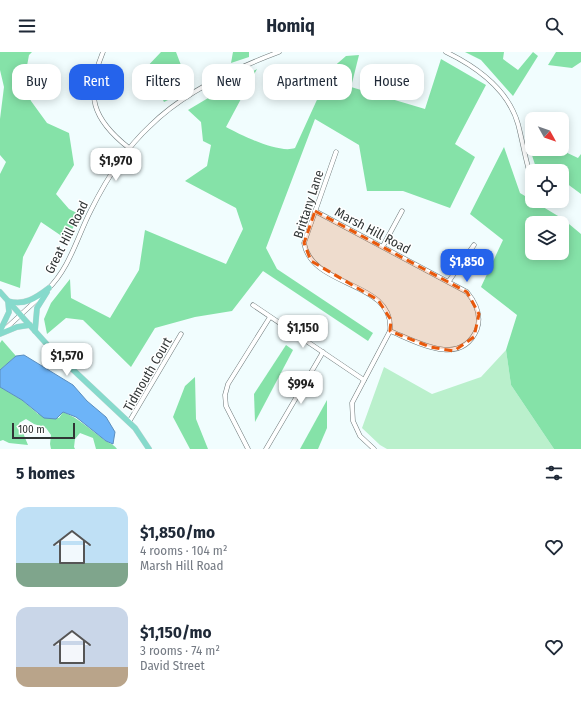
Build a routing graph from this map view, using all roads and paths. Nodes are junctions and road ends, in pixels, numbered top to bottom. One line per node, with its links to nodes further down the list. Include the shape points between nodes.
1 (103, 52): 6 (street, via 94,73 95,105 101,121)
2 (262, 52): 5 (street)
3 (279, 52): 5 (street, Great Hill Road)
4 (446, 52): 8 (street, via 487,76 504,97 518,123)
5 (264, 57): 6 (street, Great Hill Road, via 176,105 154,122)
6 (129, 148): 14 (street, Great Hill Road, via 107,180 57,281)
7 (336, 152): 9 (street, Brittany Lane)
8 (526, 164)
9 (315, 211): 12 (street, Marsh Hill Road); 22 (street, Brittany Lane, via 304,243 308,257 320,268 378,300 391,320)
10 (402, 211): 12 (street)
11 (474, 245): 13 (street)
12 (383, 246): 13 (street, Marsh Hill Road)
13 (449, 281): 22 (street, Marsh Hill Road, via 467,292 475,302 479,314 474,337 454,350 443,350)
14 (49, 288): 16 (main road, via 35,299 26,302); 18 (street, Great Hill Road); 21 (main road, via 37,308)
15 (0, 292): 16 (main road)
16 (8, 301): 18 (main road); 23 (main road, via 8,312)
17 (253, 304): 19 (street)
18 (21, 315): 20 (main road); 23 (street, Great Hill Road)
19 (270, 317): 25 (street); 29 (street, via 228,384 225,395 226,406)
20 (30, 325): 21 (main road); 23 (main road)
21 (35, 331): 27 (main road, via 63,361)
22 (390, 331): 26 (street)
23 (0, 333)
24 (181, 334): 27 (street, Tidmouth Court)
25 (323, 352): 26 (street); 30 (street)
26 (364, 380): 31 (street, via 352,403 354,421 360,436)
27 (129, 422): 28 (main road)
28 (149, 449)
29 (248, 449)
30 (266, 449)
31 (374, 449)

